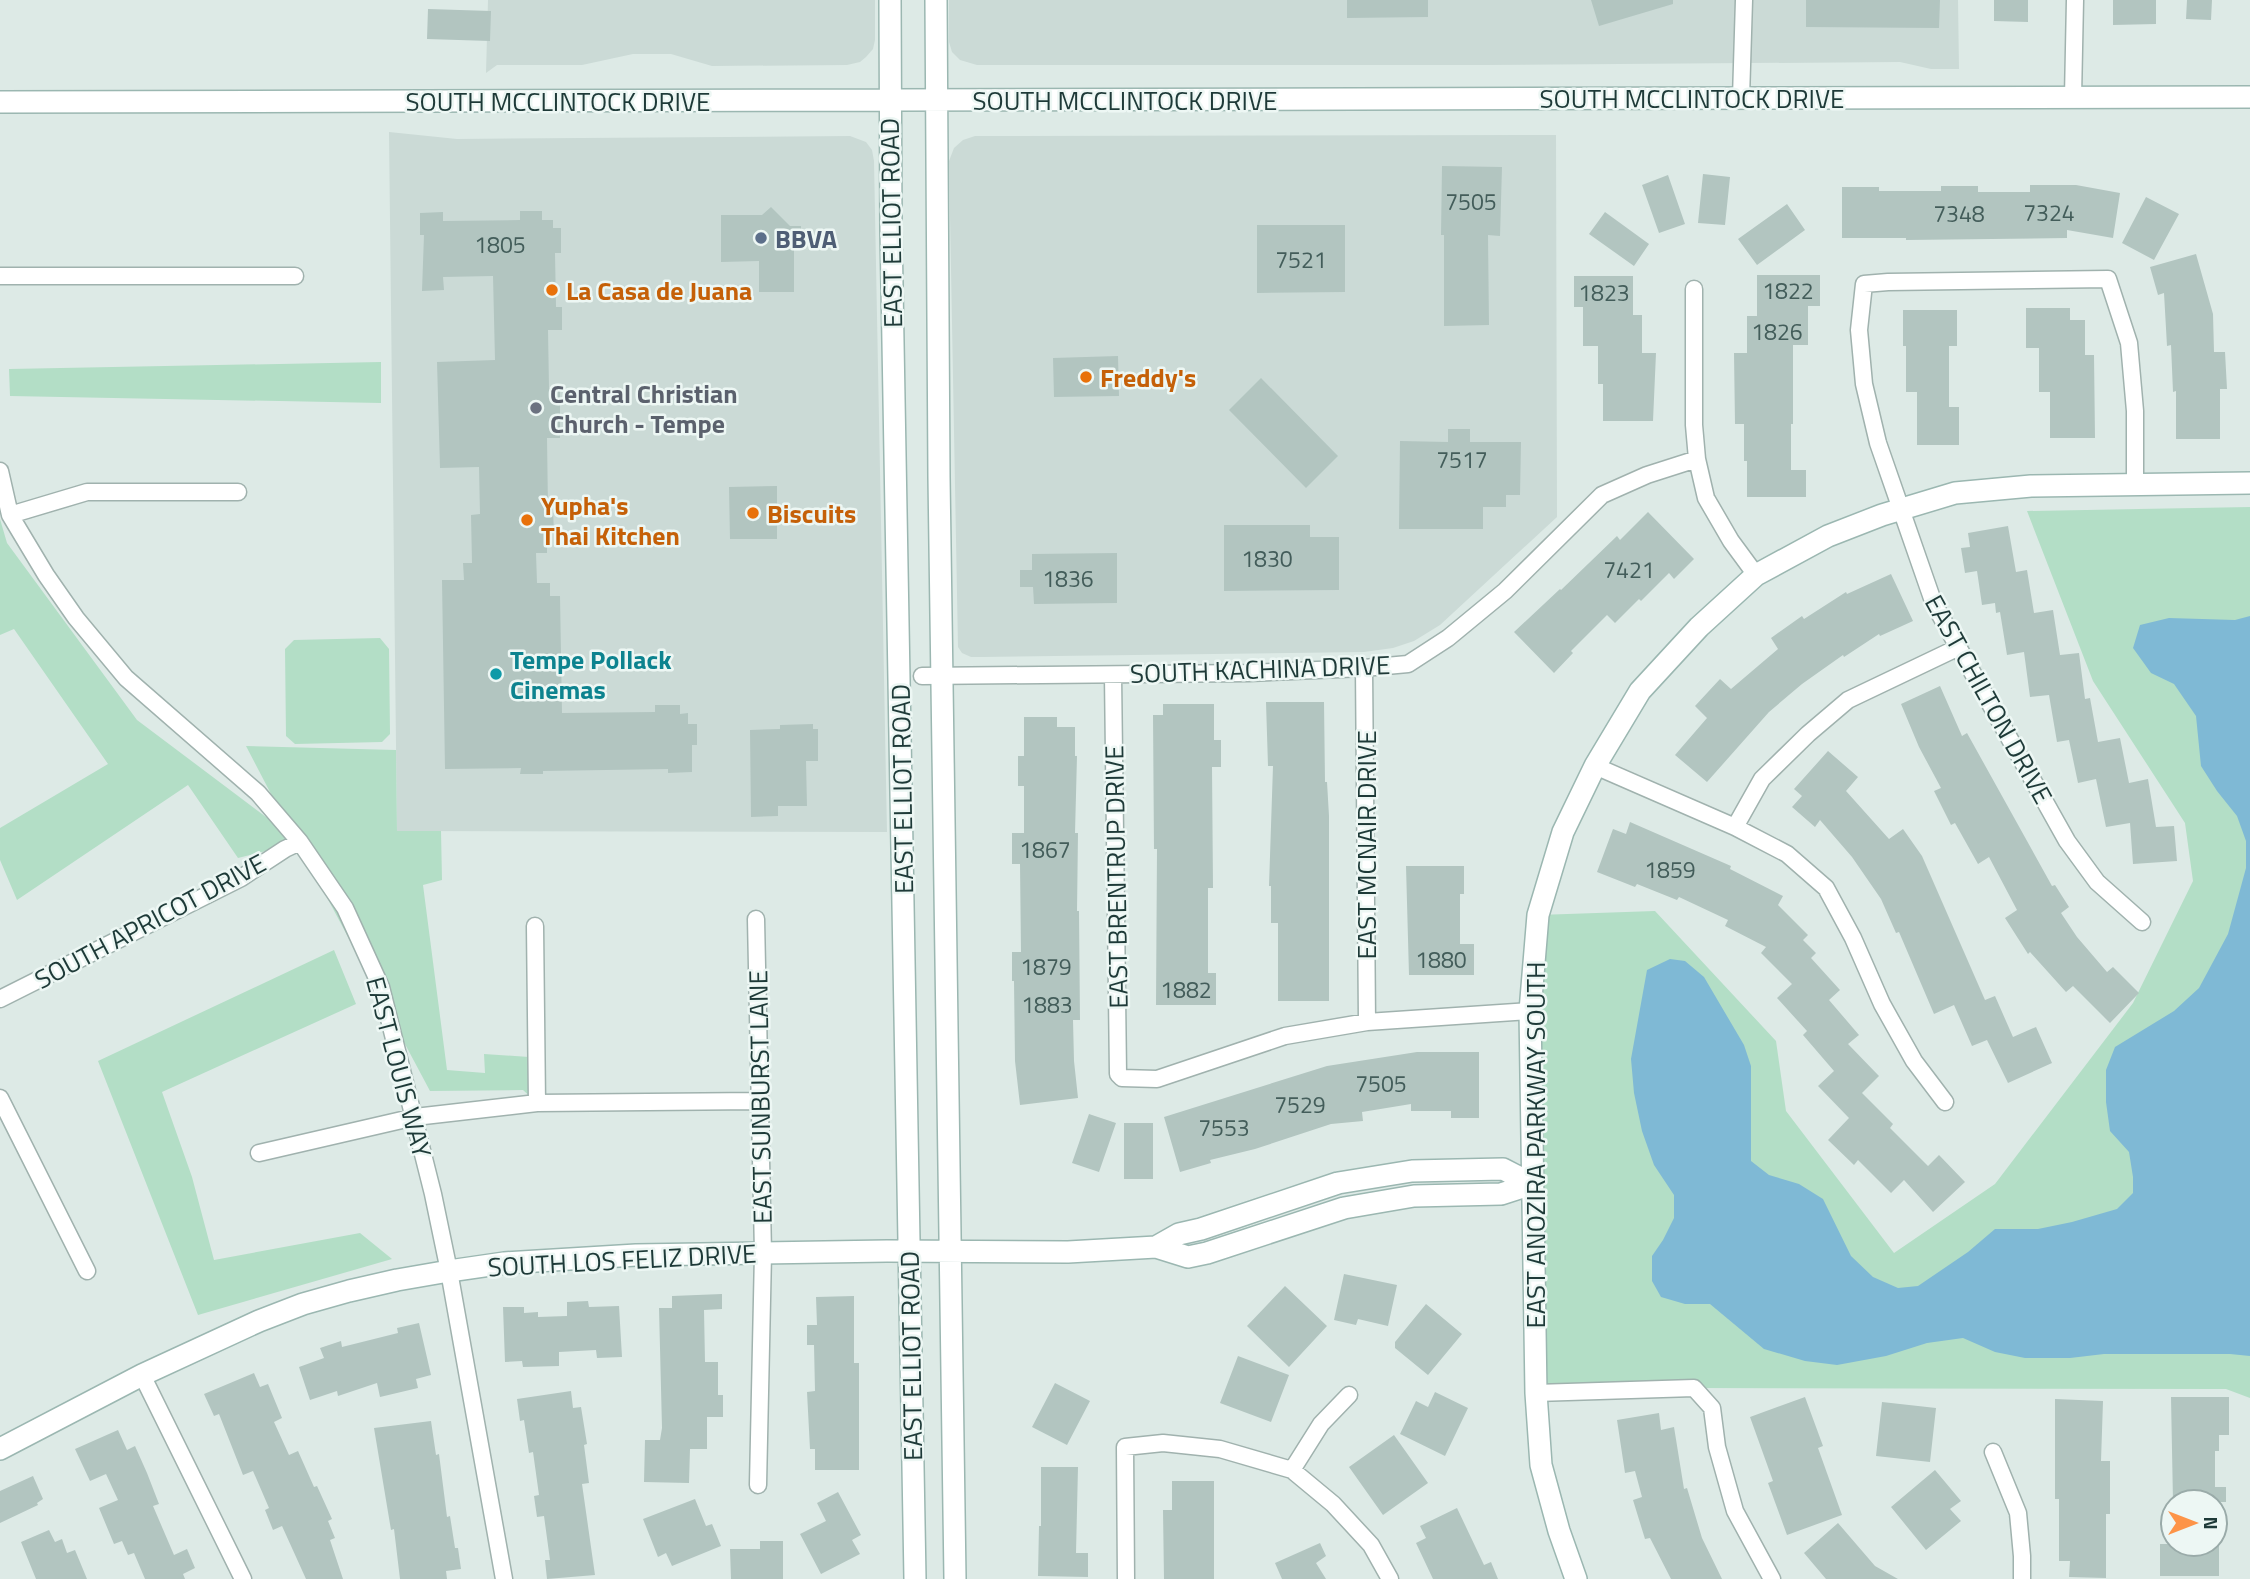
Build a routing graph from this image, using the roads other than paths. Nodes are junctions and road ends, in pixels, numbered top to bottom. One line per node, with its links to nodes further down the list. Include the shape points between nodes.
1 (890, 0): 8 (main road, EAST ELLIOT ROAD)
2 (936, 0): 9 (main road, EAST ELLIOT ROAD)
3 (1744, 0): 7 (street)
4 (2075, 0): 5 (street)
5 (2073, 97): 6 (main road, SOUTH MCCLINTOCK DRIVE); 7 (main road, SOUTH MCCLINTOCK DRIVE)
6 (2250, 97)
7 (1741, 98): 9 (main road, SOUTH MCCLINTOCK DRIVE)
8 (890, 101): 9 (main road, SOUTH MCCLINTOCK DRIVE); 10 (main road, SOUTH MCCLINTOCK DRIVE); 42 (main road, EAST ELLIOT ROAD)
9 (936, 101): 25 (main road, EAST ELLIOT ROAD)
10 (0, 102)
11 (0, 276): 12 (street)
12 (295, 276)
13 (1695, 289): 14 (street)
14 (1697, 459): 21 (street, via 1706,498); 23 (street, SOUTH KACHINA DRIVE, via 1602,495 1505,591 1448,638 1408,664)
15 (0, 471): 20 (street, EAST LOUIS WAY)
16 (2250, 483): 17 (main road, EAST ANOZIRA PARKWAY SOUTH)
17 (2135, 484): 19 (main road, EAST ANOZIRA PARKWAY SOUTH, via 1955,493); 19 (street, EAST CHILTON DRIVE, via 2129,343 2108,279 1864,284 1859,330 1864,384)
18 (239, 492): 20 (street, via 87,492)
19 (1900, 509): 21 (main road, EAST ANOZIRA PARKWAY SOUTH, via 1828,536); 22 (street, EAST CHILTON DRIVE, via 1934,604)
20 (10, 515): 28 (street, EAST LOUIS WAY, via 76,618 126,678 258,793)
21 (1756, 575): 26 (main road, EAST ANOZIRA PARKWAY SOUTH, via 1699,627 1640,691)
22 (1957, 648): 27 (street, via 1848,700 1762,779); 30 (street, EAST CHILTON DRIVE, via 2067,841 2097,882)
23 (1364, 668): 24 (street, SOUTH KACHINA DRIVE); 34 (street, EAST MCNAIR DRIVE)
24 (1113, 675): 25 (street, SOUTH KACHINA DRIVE); 34 (street, EAST BRENTRUP DRIVE, via 1118,1074 1122,1079 1157,1079 1285,1036)
25 (932, 676): 44 (main road, EAST ELLIOT ROAD)
26 (1595, 766): 27 (street); 33 (main road, EAST ANOZIRA PARKWAY SOUTH, via 1563,832 1538,915)
27 (1735, 827): 37 (street, via 1787,854 1826,888 1882,1004 1914,1061)
28 (300, 842): 32 (street, SOUTH APRICOT DRIVE, via 241,878); 39 (street, EAST LOUIS WAY, via 345,908 381,988)
29 (756, 919): 36 (street, EAST SUNBURST LANE)
30 (2142, 922)
31 (535, 926): 38 (street)
32 (0, 999)
33 (1530, 1011): 34 (street); 41 (main road, EAST ANOZIRA PARKWAY SOUTH)
34 (1367, 1022)
35 (0, 1098): 45 (street)
36 (758, 1101): 38 (street); 43 (street, EAST SUNBURST LANE)
37 (1945, 1102)
38 (537, 1103): 39 (street)
39 (415, 1117): 40 (street); 46 (street, EAST LOUIS WAY)
40 (259, 1153)
41 (1532, 1184): 44 (main road, SOUTH LOS FELIZ DRIVE, via 1503,1169 1412,1171 1338,1183 1179,1234 1156,1247); 48 (main road, EAST ANOZIRA PARKWAY SOUTH)
42 (910, 1251): 43 (main road, SOUTH LOS FELIZ DRIVE); 44 (main road, SOUTH LOS FELIZ DRIVE); 56 (main road, EAST ELLIOT ROAD)
43 (763, 1253): 46 (main road, SOUTH LOS FELIZ DRIVE, via 582,1257); 53 (street, EAST SUNBURST LANE)
44 (950, 1253): 57 (main road, EAST ELLIOT ROAD)
45 (87, 1271)
46 (449, 1271): 47 (main road, SOUTH LOS FELIZ DRIVE, via 303,1304); 55 (street, EAST LOUIS WAY)
47 (142, 1375): 50 (main road, SOUTH LOS FELIZ DRIVE); 54 (street)
48 (1536, 1392): 60 (main road, EAST ANOZIRA PARKWAY SOUTH, via 1541,1465); 61 (street, via 1695,1388 1712,1408 1717,1447 1735,1511)
49 (1349, 1395): 52 (street, via 1321,1424)
50 (0, 1450)
51 (1993, 1452): 62 (street, via 2018,1513)
52 (1292, 1470): 58 (street, via 1220,1449 1163,1443 1125,1447); 59 (street, via 1333,1504 1371,1545)
53 (758, 1485)
54 (243, 1579)
55 (504, 1579)
56 (915, 1579)
57 (955, 1579)
58 (1126, 1579)
59 (1390, 1579)
60 (1576, 1579)
61 (1772, 1579)
62 (2022, 1579)

